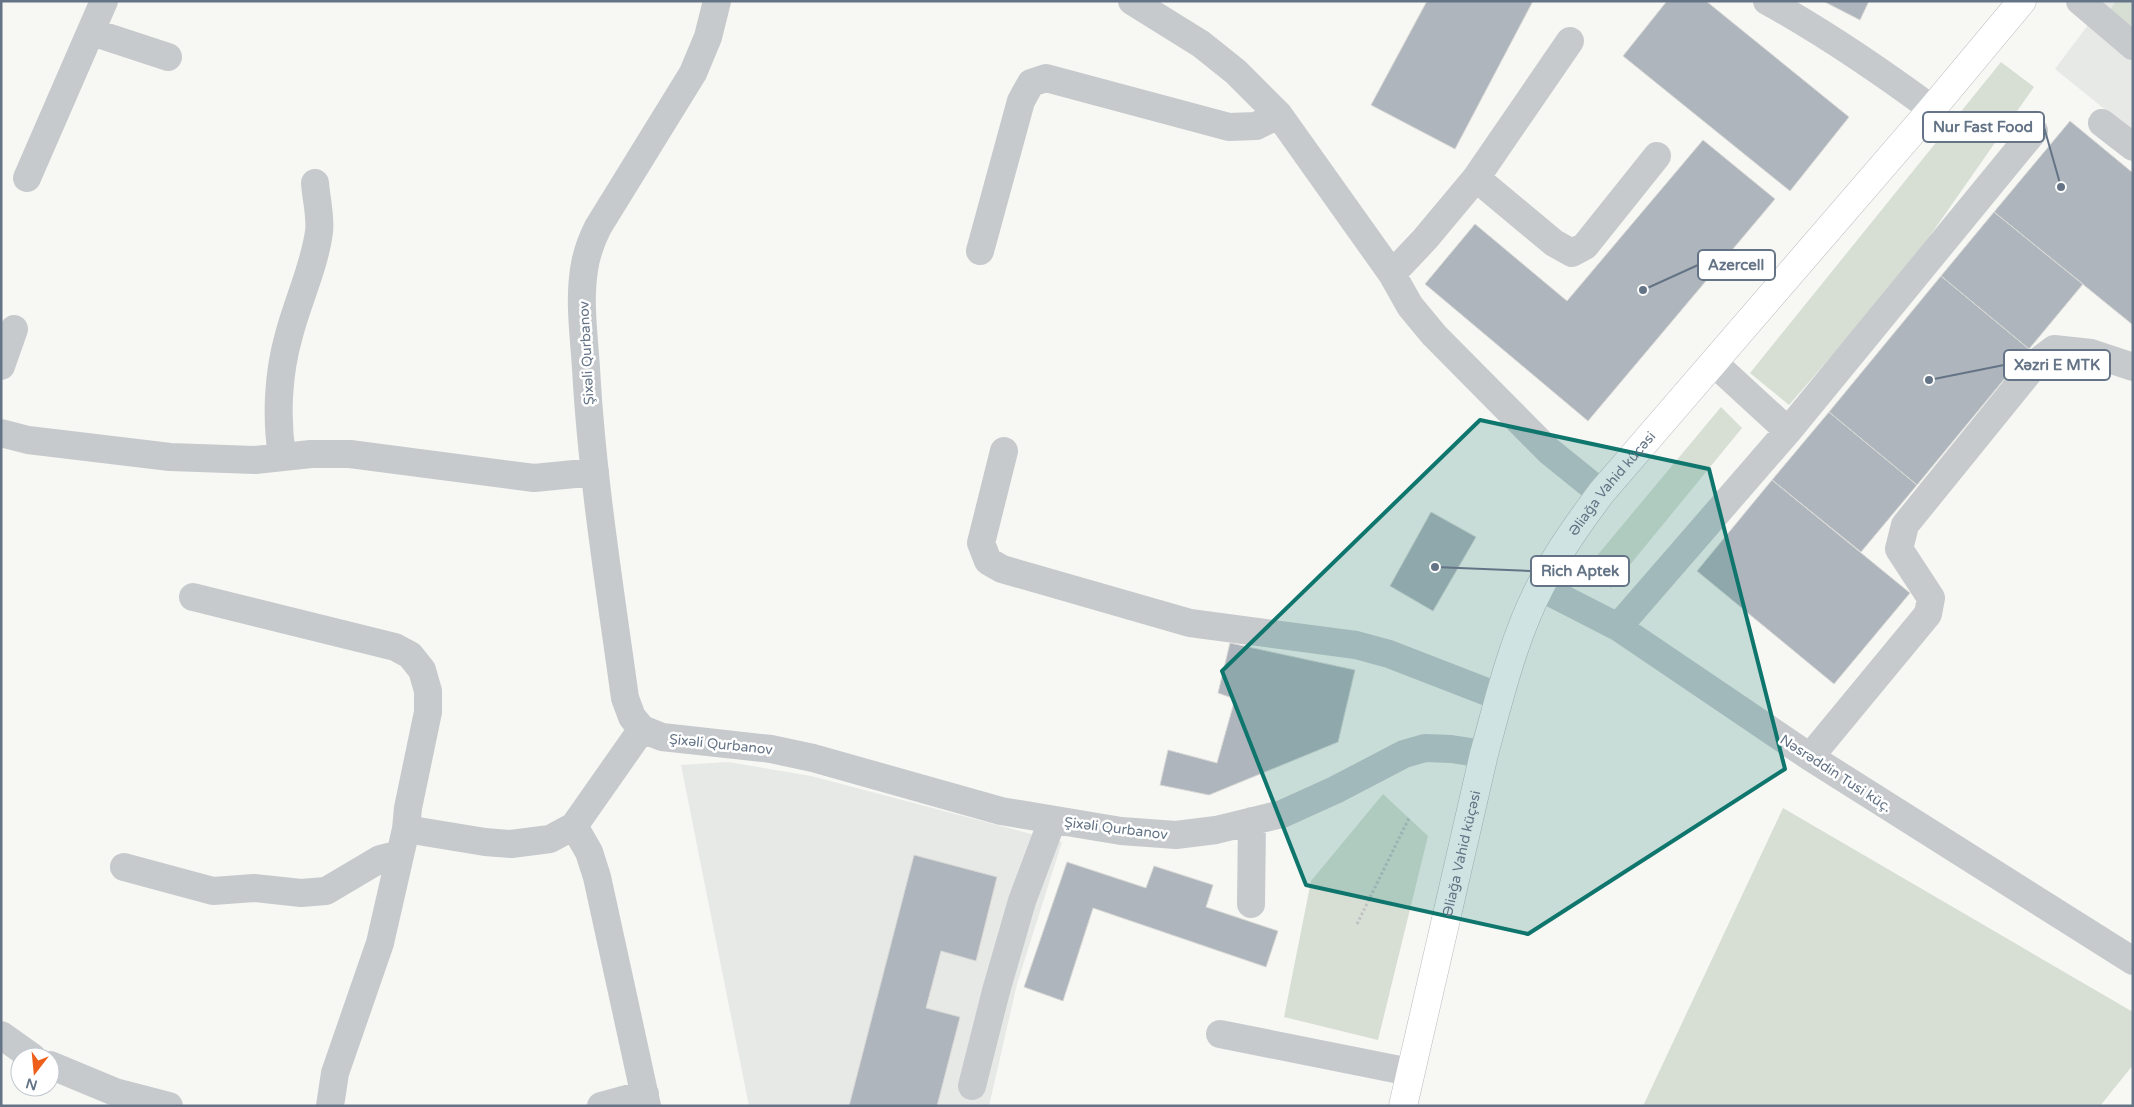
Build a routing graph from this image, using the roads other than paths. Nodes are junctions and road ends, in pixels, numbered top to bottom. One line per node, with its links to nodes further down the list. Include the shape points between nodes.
1 (104, 1): 7 (street)
2 (717, 1): 30 (street, Şixəli Qurbanov, via 708,37 692,73 590,244 582,297)
3 (1132, 1): 12 (street, via 1201,44 1236,72)
4 (1767, 1): 11 (street, via 1814,27)
5 (2022, 1): 11 (main road, Əliağa Vahid küçəsi)
6 (2080, 1): 9 (street)
7 (92, 32): 10 (street); 17 (street)
8 (1570, 41): 18 (street)
9 (2133, 46)
10 (168, 57)
11 (1932, 109): 23 (main road, Əliağa Vahid küçəsi)
12 (1279, 115): 20 (street, via 1256,126 1229,127 1046,78 1031,83 1021,101); 21 (street)
13 (2102, 124): 15 (street)
14 (2034, 131): 26 (street)
15 (2133, 147)
16 (1657, 156): 18 (street, via 1584,246 1572,253 1554,244)
17 (27, 178)
18 (1476, 178): 21 (street)
19 (315, 183): 29 (street, via 319,230 283,363 278,427)
20 (980, 250)
21 (1392, 274): 31 (street, via 1410,306 1434,336 1549,451)
22 (14, 329): 24 (street)
23 (1714, 363): 26 (street); 31 (main road, Əliağa Vahid küçəsi)
24 (1, 366)
25 (2133, 367): 38 (street, via 2091,353 2054,349 2037,362 1904,525 1899,549 1931,598 1928,614)
26 (1788, 430): 34 (street)
27 (1, 433): 29 (street, via 28,440 170,457 255,460)
28 (1004, 451): 35 (street, via 981,543 988,562 1002,569 1190,623 1356,645 1390,654)
29 (282, 456): 30 (street, via 350,454 534,478)
30 (595, 472): 36 (street, Şixəli Qurbanov, via 625,698 632,717)
31 (1601, 493): 32 (main road, Əliağa Vahid küçəsi, via 1560,550)
32 (1540, 587): 34 (street, Nəsrəddin Tusi küç.); 35 (main road, Əliağa Vahid küçəsi)
33 (193, 597): 42 (street, via 395,647 410,655 422,670 428,691 428,712)
34 (1618, 627): 38 (street, Nəsrəddin Tusi küç.)
35 (1500, 697): 37 (main road, Əliağa Vahid küçəsi)
36 (642, 729): 39 (street, Şixəli Qurbanov, via 662,738 771,749 813,758 1001,811); 41 (street)
37 (1484, 754): 40 (street, Şixəli Qurbanov, via 1425,748 1404,754 1282,814); 50 (main road, Əliağa Vahid küçəsi)
38 (1810, 757): 45 (street, Nəsrəddin Tusi küç.)
39 (1052, 821): 40 (street, Şixəli Qurbanov, via 1121,832 1176,835); 51 (street, via 1022,901)
40 (1252, 821): 44 (street)
41 (574, 826): 42 (street, via 550,839 511,844); 52 (street, via 597,877)
42 (403, 842): 43 (street, via 326,891 318,892 254,888 214,891); 54 (street, via 380,943 335,1073)
43 (124, 867)
44 (1251, 904)
45 (2133, 961)
46 (1220, 1034): 50 (street)
47 (1, 1035): 48 (street)
48 (18, 1047)
49 (60, 1069): 53 (street, via 115,1092)
50 (1410, 1072): 56 (main road, Əliağa Vahid küçəsi)
51 (972, 1086)
52 (646, 1100): 55 (street)
53 (168, 1106)
54 (330, 1106)
55 (601, 1106)
56 (1403, 1106)

